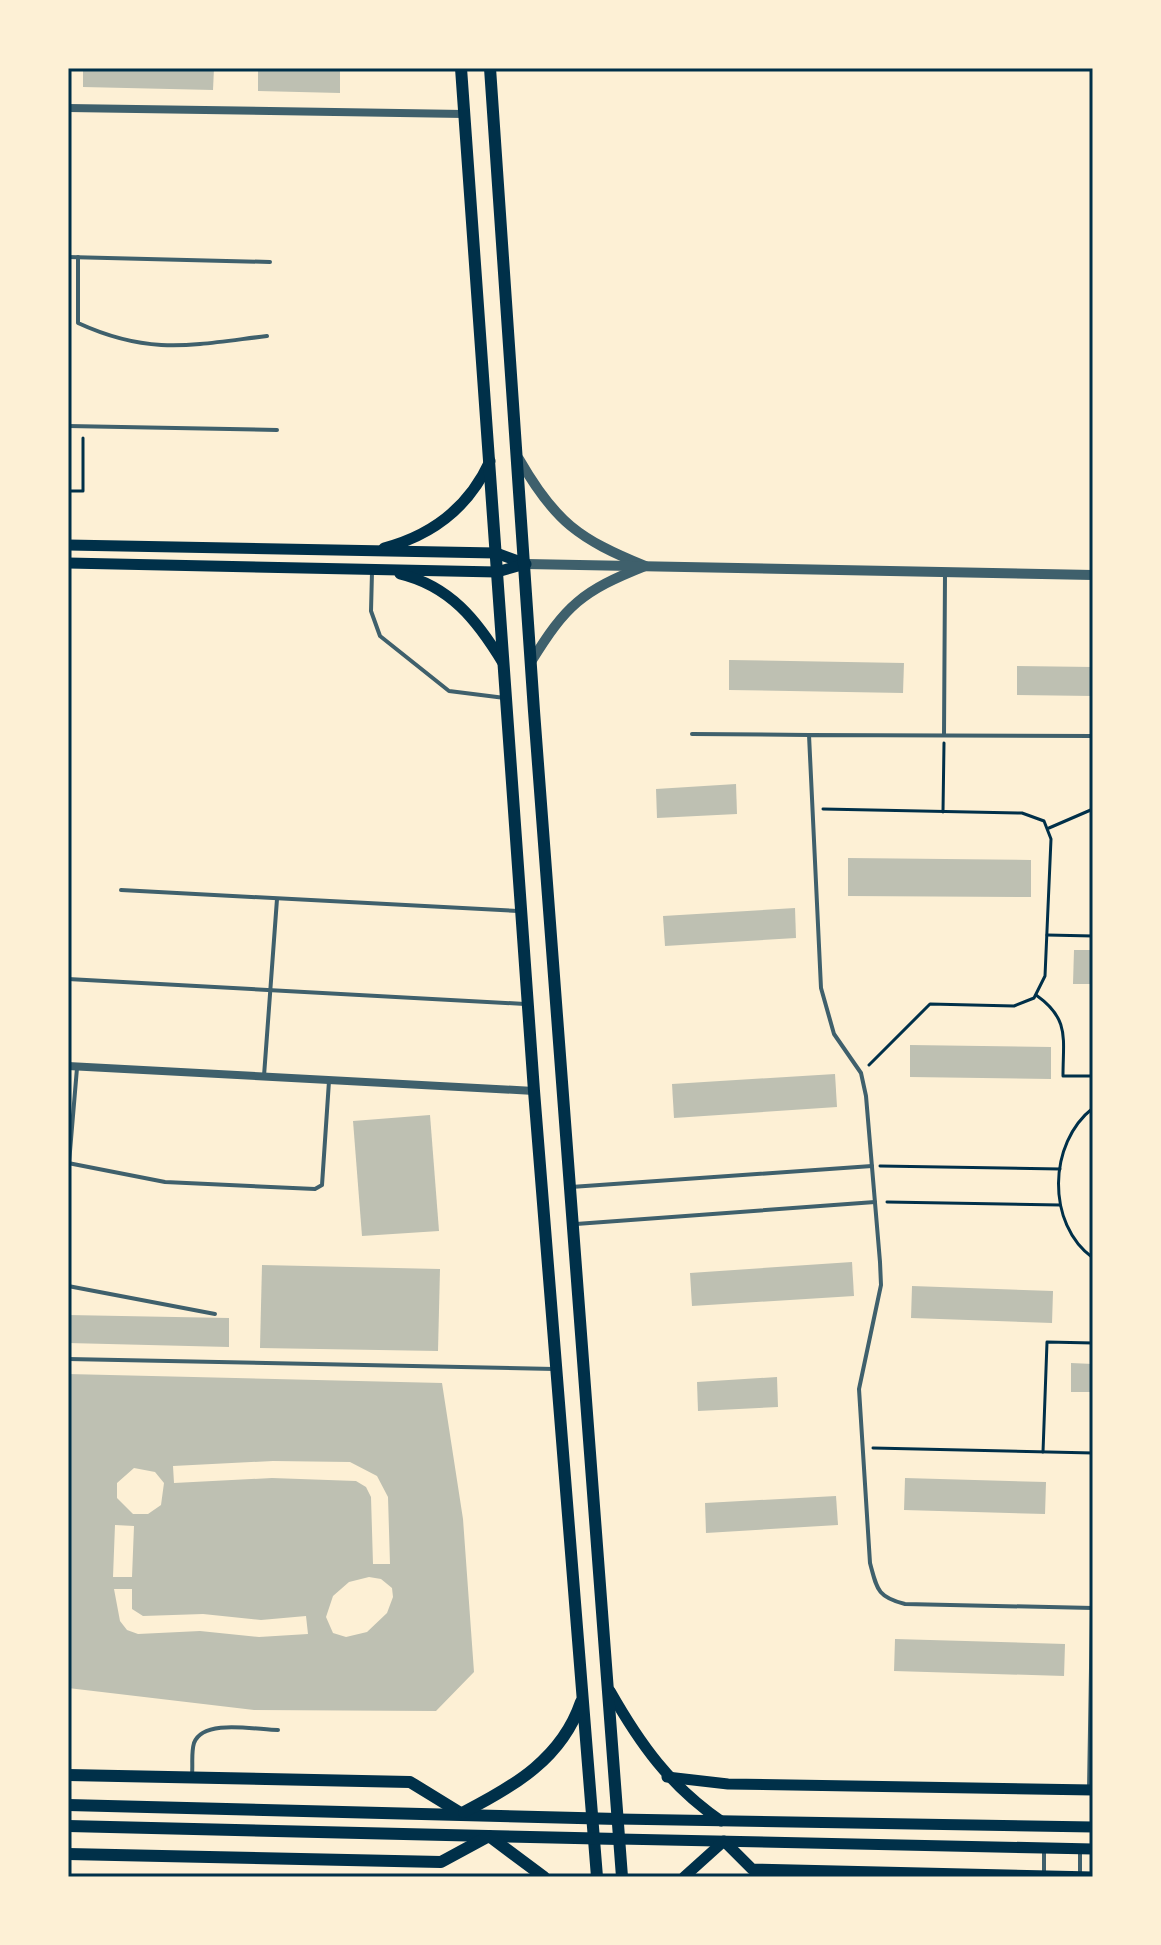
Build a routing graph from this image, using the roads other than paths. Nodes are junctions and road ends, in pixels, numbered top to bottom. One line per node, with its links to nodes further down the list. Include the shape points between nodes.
1 (461, 68): 4 (main road)
2 (490, 68): 13 (main road)
3 (68, 108): 4 (street)
4 (464, 114): 14 (main road)
5 (68, 257): 6 (lane)
6 (78, 257): 7 (lane); 8 (lane)
7 (270, 262)
8 (78, 323): 9 (lane); 10 (lane, via 153,347)
9 (68, 324)
10 (267, 336)
11 (68, 426): 12 (lane)
12 (277, 430)
13 (519, 459): 19 (main road); 20 (street, via 576,532)
14 (490, 460): 16 (main road, via 465,502 434,528); 17 (main road)
15 (68, 545): 16 (main road)
16 (372, 551): 17 (main road)
17 (496, 553): 19 (main road); 22 (main road)
18 (68, 563): 21 (main road)
19 (526, 564): 20 (street); 22 (main road); 25 (main road)
20 (645, 566): 23 (street); 25 (street, via 580,597)
21 (372, 569): 22 (main road); 26 (main road, via 427,582 448,594); 27 (lane, via 371,611 380,636 449,691)
22 (497, 572): 26 (main road)
23 (945, 572): 24 (street); 30 (lane)
24 (1093, 575)
25 (531, 662): 44 (main road)
26 (503, 663): 27 (main road)
27 (506, 698): 34 (main road)
28 (692, 734): 29 (lane)
29 (809, 735): 30 (lane); 43 (lane, via 825,1010 834,1034 861,1073)
30 (944, 735): 31 (lane)
31 (1093, 736)
32 (121, 890): 33 (lane)
33 (277, 899): 34 (lane); 36 (lane)
34 (521, 911): 37 (main road)
35 (68, 979): 36 (lane)
36 (270, 990): 37 (lane); 39 (lane)
37 (528, 1004): 41 (main road)
38 (72, 1066): 39 (street); 42 (lane)
39 (264, 1076): 40 (street)
40 (329, 1080): 41 (street); 42 (lane, via 325,1170 322,1185 315,1189 165,1182)
41 (534, 1091): 50 (main road)
42 (69, 1164)
43 (872, 1166): 44 (lane); 45 (lane)
44 (571, 1187): 46 (main road)
45 (875, 1202): 46 (lane); 51 (lane, via 881,1285 859,1389 870,1563 877,1589 886,1599 905,1604)
46 (574, 1224): 52 (main road)
47 (68, 1286): 48 (lane)
48 (215, 1314)
49 (68, 1359): 50 (lane)
50 (556, 1369): 53 (main road)
51 (1093, 1608): 58 (lane)
52 (610, 1691): 56 (main road); 62 (main road)
53 (583, 1695): 60 (main road, via 573,1725 545,1761 511,1788); 61 (main road)
54 (278, 1730): 57 (lane, via 201,1733 194,1744)
55 (68, 1775): 57 (main road)
56 (667, 1777): 58 (main road, via 713,1783); 63 (main road)
57 (192, 1778): 60 (main road, via 410,1782)
58 (1091, 1790)
59 (68, 1805): 60 (main road)
60 (461, 1813): 61 (main road)
61 (592, 1818): 62 (main road); 67 (main road)
62 (618, 1819): 63 (main road); 68 (main road)
63 (722, 1821): 65 (main road)
64 (68, 1826): 66 (main road)
65 (1093, 1827)
66 (489, 1836): 67 (main road); 73 (main road, via 441,1862); 75 (main road)
67 (593, 1839): 68 (main road); 76 (main road)
68 (619, 1839): 69 (main road); 77 (main road)
69 (724, 1841): 70 (main road); 74 (main road, via 752,1869); 78 (main road)
70 (1044, 1848): 71 (main road); 74 (lane)
71 (1080, 1849): 72 (main road); 79 (lane)
72 (1093, 1849)
73 (68, 1854)
74 (1044, 1876): 79 (main road)
75 (544, 1877)
76 (597, 1877)
77 (622, 1877)
78 (684, 1877)
79 (1080, 1877): 80 (main road)
80 (1093, 1877)

